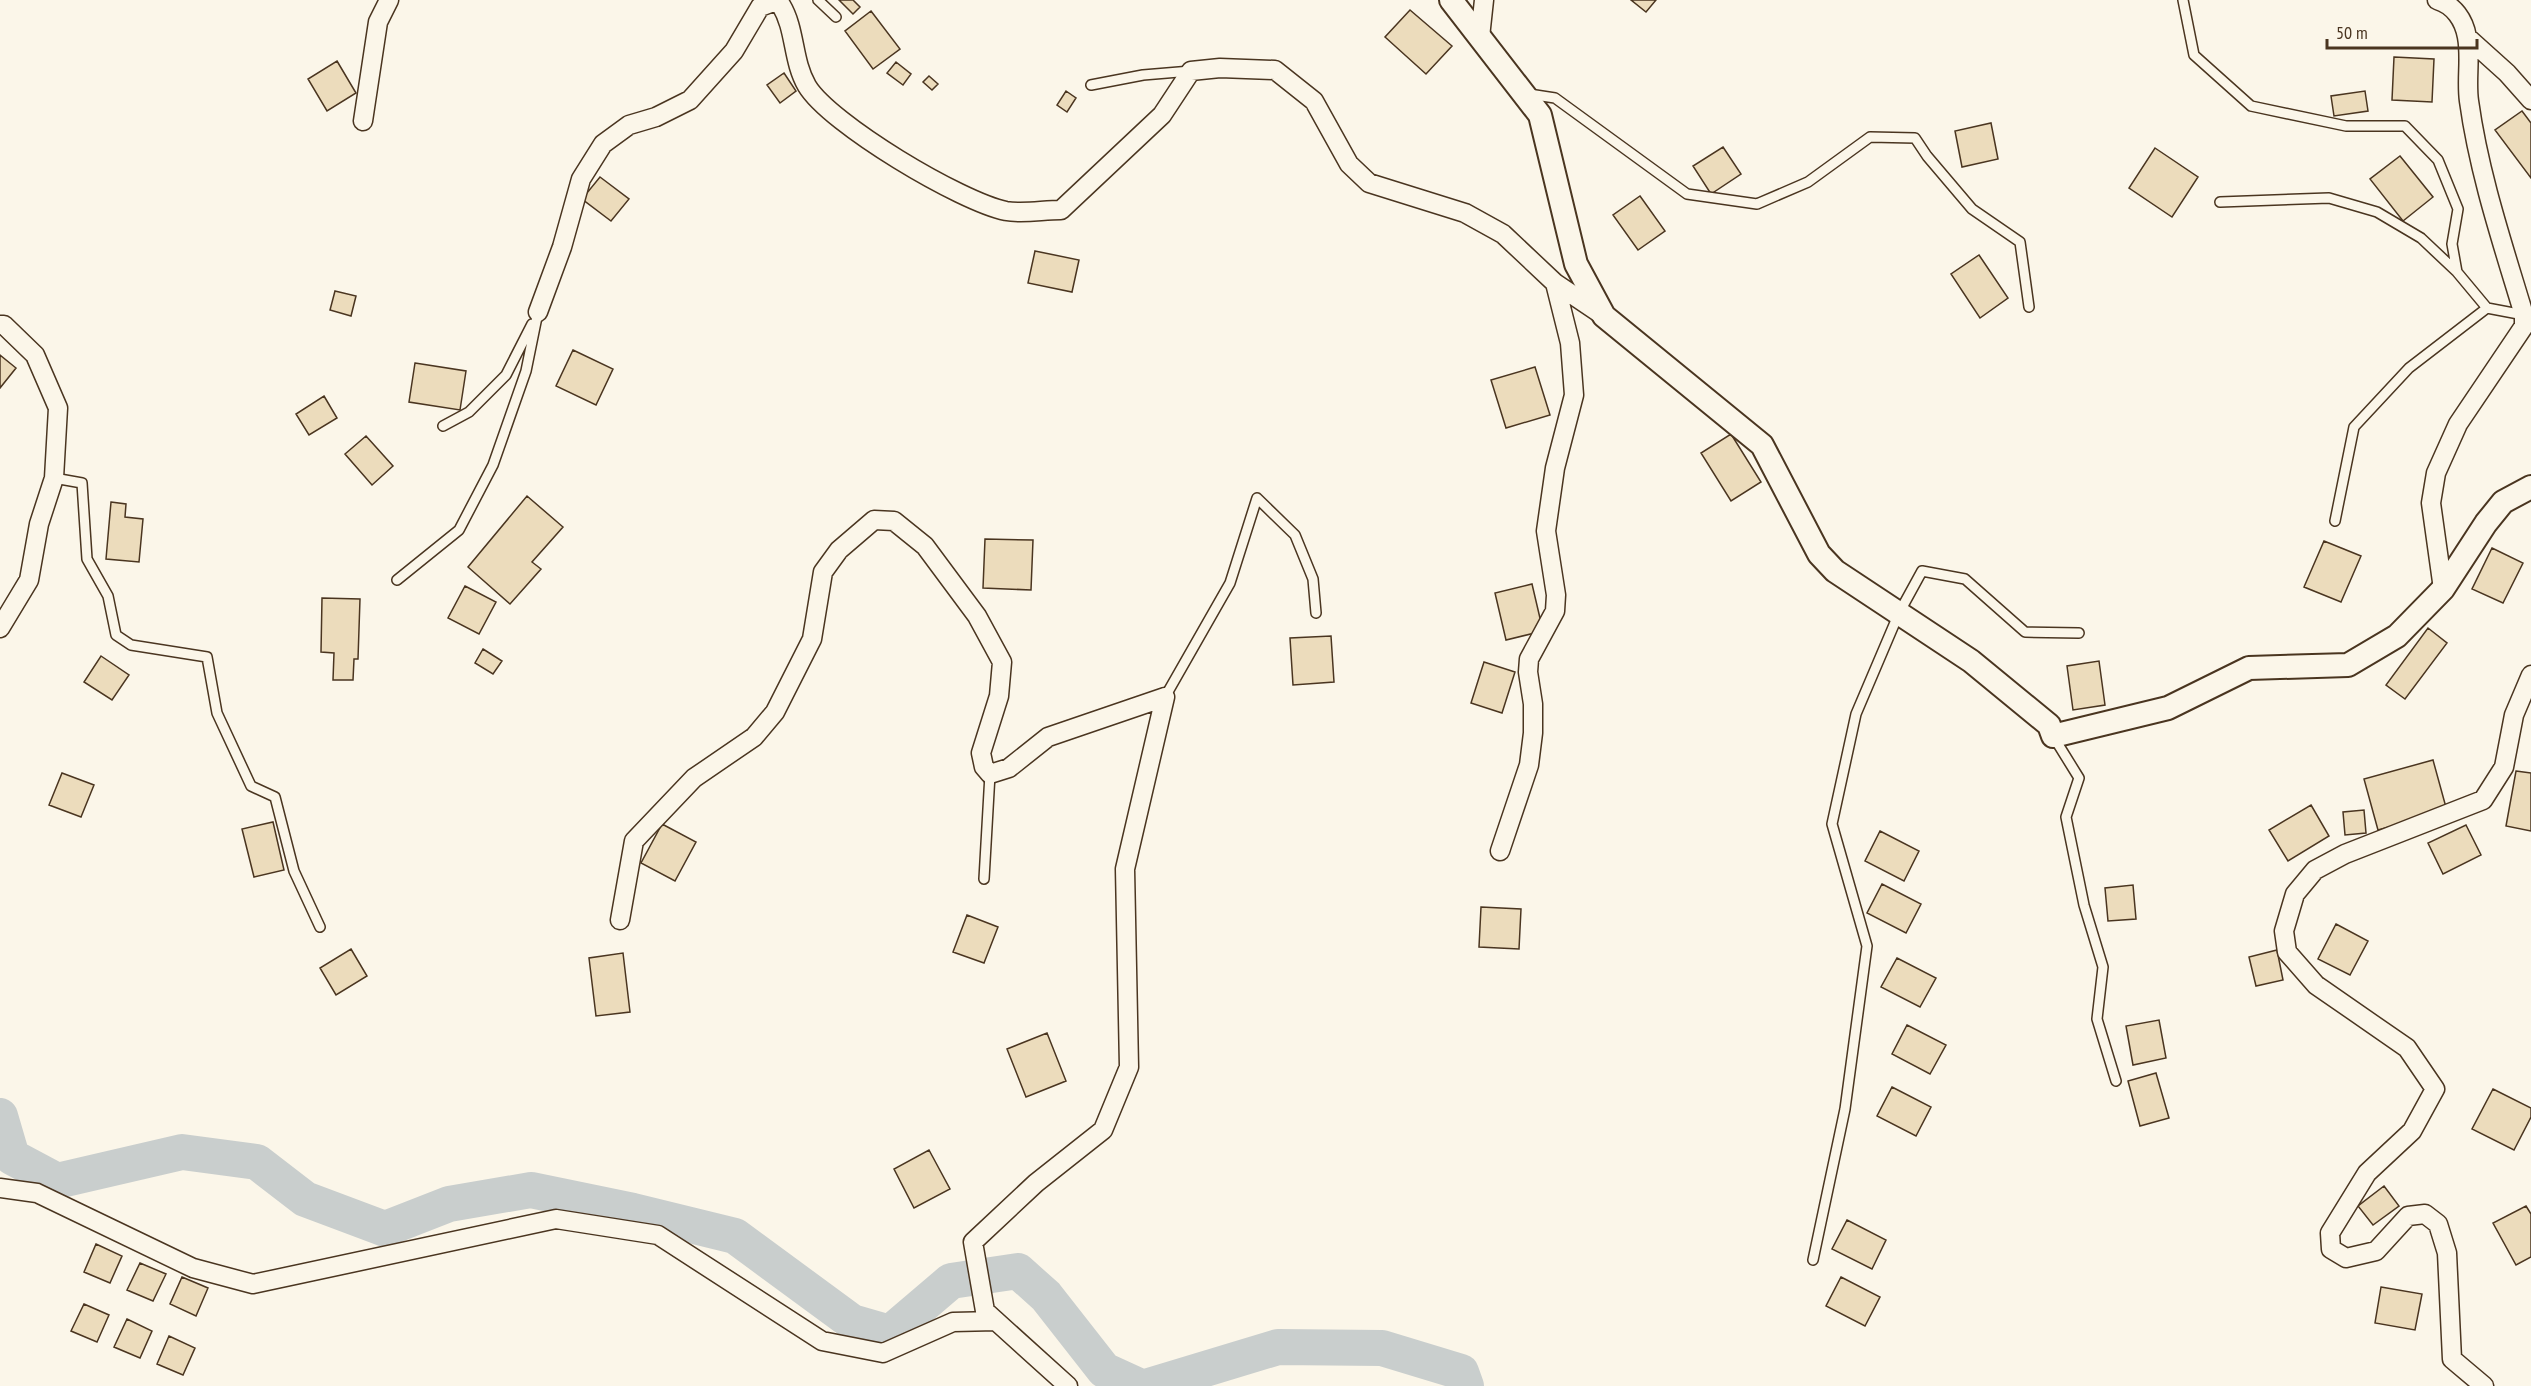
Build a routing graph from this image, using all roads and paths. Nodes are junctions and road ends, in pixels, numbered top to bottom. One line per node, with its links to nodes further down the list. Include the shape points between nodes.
1 (389, 0): 15 (street, via 378,22)
2 (818, 0): 8 (lane)
3 (1451, 0): 9 (street)
4 (1484, 0): 9 (street)
5 (2183, 0): 17 (lane, via 2194,55 2251,106 2346,126 2405,126 2438,160 2458,209 2452,244)
6 (2437, 0): 10 (street, via 2458,14)
7 (772, 1): 11 (street, via 781,5 787,15 793,48 807,86 829,111 921,173 962,196 1007,211 1061,210 1162,115); 21 (street, via 760,7 734,51 690,100 629,125 603,144 581,179)
8 (836, 17)
9 (1480, 37): 13 (street)
10 (2467, 37): 14 (street); 22 (street, via 2468,100 2484,180)
11 (1191, 71): 12 (lane); 18 (street, via 1275,70 1314,101 1348,164 1369,183 1465,213 1503,234)
12 (1091, 85)
13 (1523, 93): 19 (lane, via 1555,98 1687,194 1757,204 1808,182 1870,137 1915,138 1972,209 2020,242); 23 (street, via 1540,115 1576,264)
14 (2531, 100)
15 (363, 121)
16 (2220, 202): 17 (lane, via 2329,198 2377,212 2421,238)
17 (2457, 272): 20 (lane)
18 (1555, 283): 23 (street); 39 (street, via 1570,343 1574,395 1554,468 1546,531 1555,611 1529,659 1533,704 1529,765)
19 (2029, 307)
20 (2487, 308): 22 (lane); 28 (lane, via 2409,368 2354,428)
21 (538, 312): 25 (lane, via 506,375 469,412); 29 (lane, via 526,371 493,465 459,530)
22 (2524, 315): 30 (street, via 2524,326 2458,424 2436,473 2431,503)
23 (1604, 316): 32 (street, via 1762,445 1819,554 1835,571)
24 (0, 325): 26 (street, via 35,355 58,408)
25 (443, 426)
26 (54, 478): 33 (street, via 39,524 29,580); 42 (lane, via 82,483 87,559 108,596 116,635 131,645 207,657 217,713 251,786 275,797 294,871)
27 (2531, 487): 30 (street, via 2504,502 2486,523)
28 (2335, 521)
29 (397, 580)
30 (2443, 590): 37 (street, via 2397,636 2348,665 2249,668 2168,708)
31 (1316, 613): 36 (lane, via 1313,579 1295,535 1257,498 1230,583)
32 (1899, 613): 34 (lane, via 1922,571 1965,579 2025,632); 37 (street, via 1971,661 2049,725); 45 (lane, via 1856,714 1832,824 1867,946 1845,1109)
33 (0, 628)
34 (2079, 633)
35 (2531, 675): 48 (street, via 2514,715 2504,767 2483,800 2345,854 2315,870 2295,894 2284,930 2287,952 2316,986 2407,1048 2435,1089 2412,1131 2367,1173 2330,1233 2331,1249 2346,1258 2376,1251 2408,1216 2425,1214 2438,1224 2447,1252 2452,1359)
36 (1165, 697): 38 (street, via 1047,737 1009,768); 46 (street, via 1125,869 1130,1067 1103,1130 1036,1183 973,1242)
37 (2054, 736): 43 (lane, via 2079,778 2066,818 2084,905 2103,967 2097,1019)
38 (990, 774): 40 (lane); 41 (street, via 981,753 999,696 1002,662 977,616 926,546 894,521 874,520 839,550 823,572 812,639 775,712 754,737 694,778 634,841)
39 (1500, 851)
40 (984, 879)
41 (620, 920)
42 (320, 927)
43 (2116, 1081)
44 (0, 1188): 46 (street, via 37,1193 193,1268 253,1284 556,1219 658,1235 822,1341 882,1353 953,1322)
45 (1813, 1260)
46 (990, 1316): 47 (street)
47 (1068, 1386)
48 (2484, 1386)

